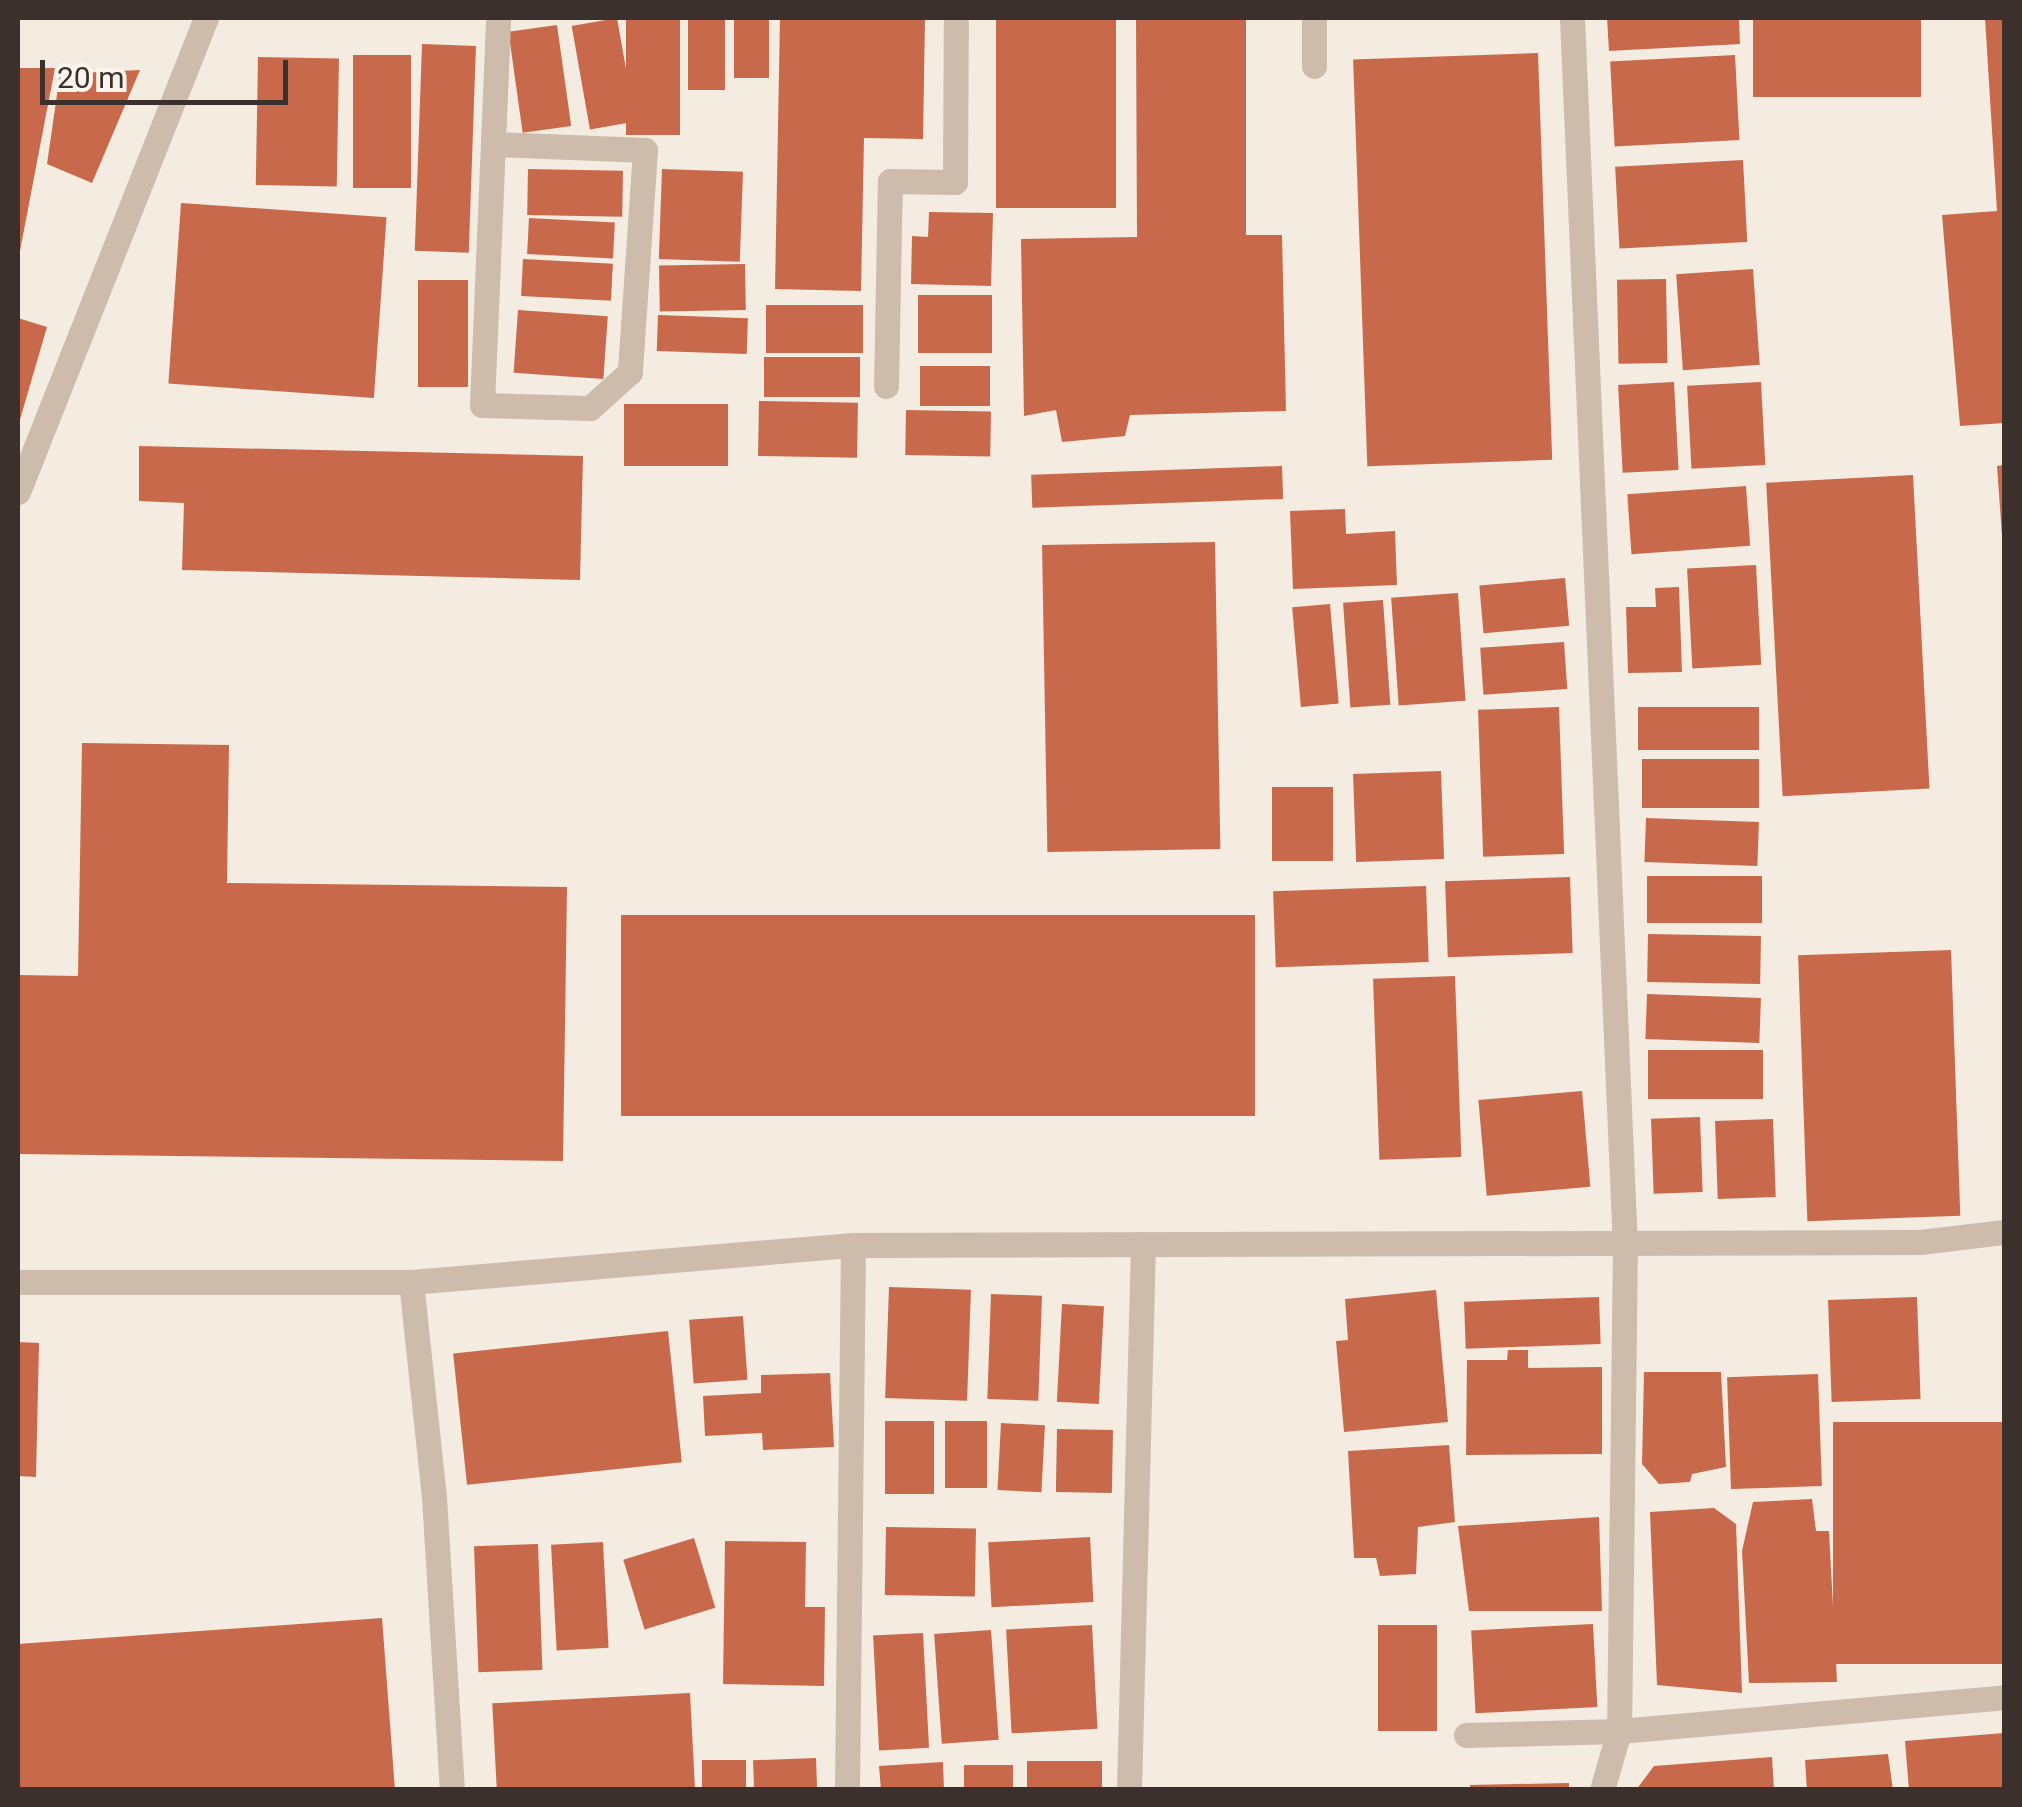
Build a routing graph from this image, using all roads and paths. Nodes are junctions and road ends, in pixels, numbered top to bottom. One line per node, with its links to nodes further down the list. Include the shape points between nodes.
1 (206, 18): 9 (street)
2 (498, 18): 7 (street)
3 (956, 18): 8 (street, via 955,182 890,181)
4 (1314, 18): 6 (street)
5 (1572, 18): 13 (street)
6 (1314, 66)
7 (494, 144): 7 (street, via 482,404 590,408 630,372 645,150)
8 (886, 386)
9 (18, 492)
10 (2004, 1232): 13 (street, via 1920,1242)
11 (1144, 1244): 12 (street); 13 (street); 21 (street)
12 (853, 1245): 15 (street); 20 (street)
13 (1625, 1245): 17 (street)
14 (18, 1282): 15 (street)
15 (411, 1282): 19 (street, via 434,1497)
16 (2004, 1697): 17 (street)
17 (1619, 1731): 18 (street); 22 (street)
18 (1466, 1735)
19 (452, 1790)
20 (846, 1790)
21 (1129, 1790)
22 (1602, 1790)

